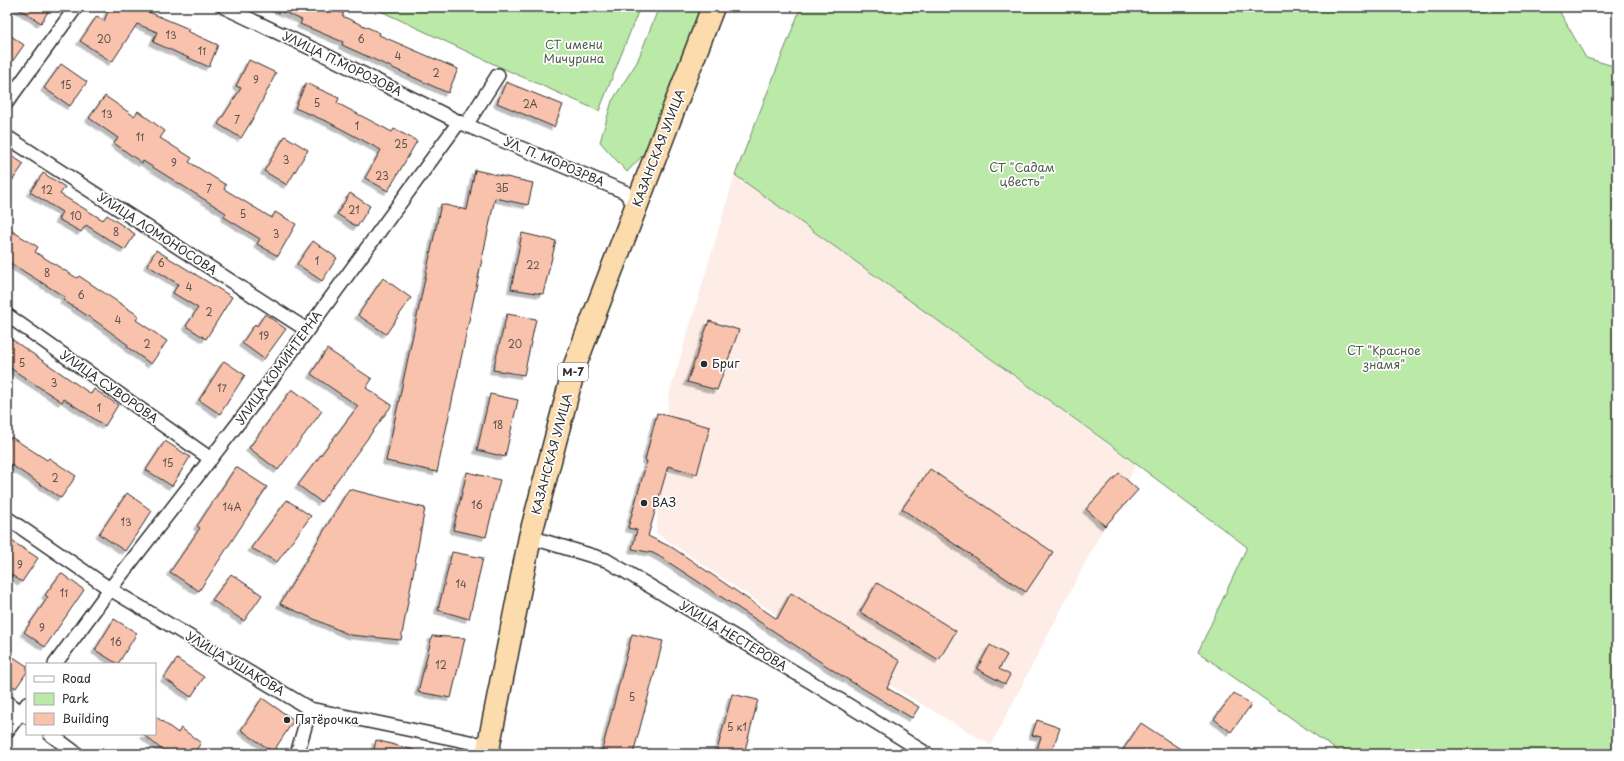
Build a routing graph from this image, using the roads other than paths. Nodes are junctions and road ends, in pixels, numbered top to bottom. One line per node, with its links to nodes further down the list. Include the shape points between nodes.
1 (76, 7): 5 (street)
2 (224, 7): 6 (street, УЛИЦА П.МОРОЗОВА)
3 (713, 7): 8 (highway, КАЗАНСКАЯ УЛИЦА / М-7)
4 (498, 75): 6 (street, УЛИЦА КОМИНТЕРНА)
5 (7, 102)
6 (463, 124): 8 (street, УЛ. П. МОРОЗРВА, via 625,192); 10 (street, УЛИЦА КОМИНТЕРНА)
7 (7, 137): 10 (street, УЛИЦА ЛОМОНОСОВА)
8 (636, 207): 13 (highway, КАЗАНСКАЯ УЛИЦА / М-7, via 575,365)
9 (7, 315): 11 (street, УЛИЦА СУВОРОВА)
10 (307, 330): 11 (street, УЛИЦА КОМИНТЕРНА)
11 (211, 459): 14 (street, УЛИЦА КОМИНТЕРНА)
12 (7, 518): 14 (street, УЛИЦА УШАКОВА)
13 (530, 536): 21 (highway, КАЗАНСКАЯ УЛИЦА / М-7); 24 (street, УЛИЦА НЕСТЕРОВА, via 606,560)
14 (110, 589): 15 (street, УЛИЦА КОМИНТЕРНА); 17 (street, УЛИЦА УШАКОВА)
15 (57, 663)
16 (7, 702): 18 (street)
17 (310, 709): 21 (street, УЛИЦА УШАКОВА); 23 (street)
18 (25, 711): 19 (street)
19 (7, 731)
20 (51, 735): 22 (street)
21 (488, 750)
22 (77, 754)
23 (297, 754)
24 (927, 754)

